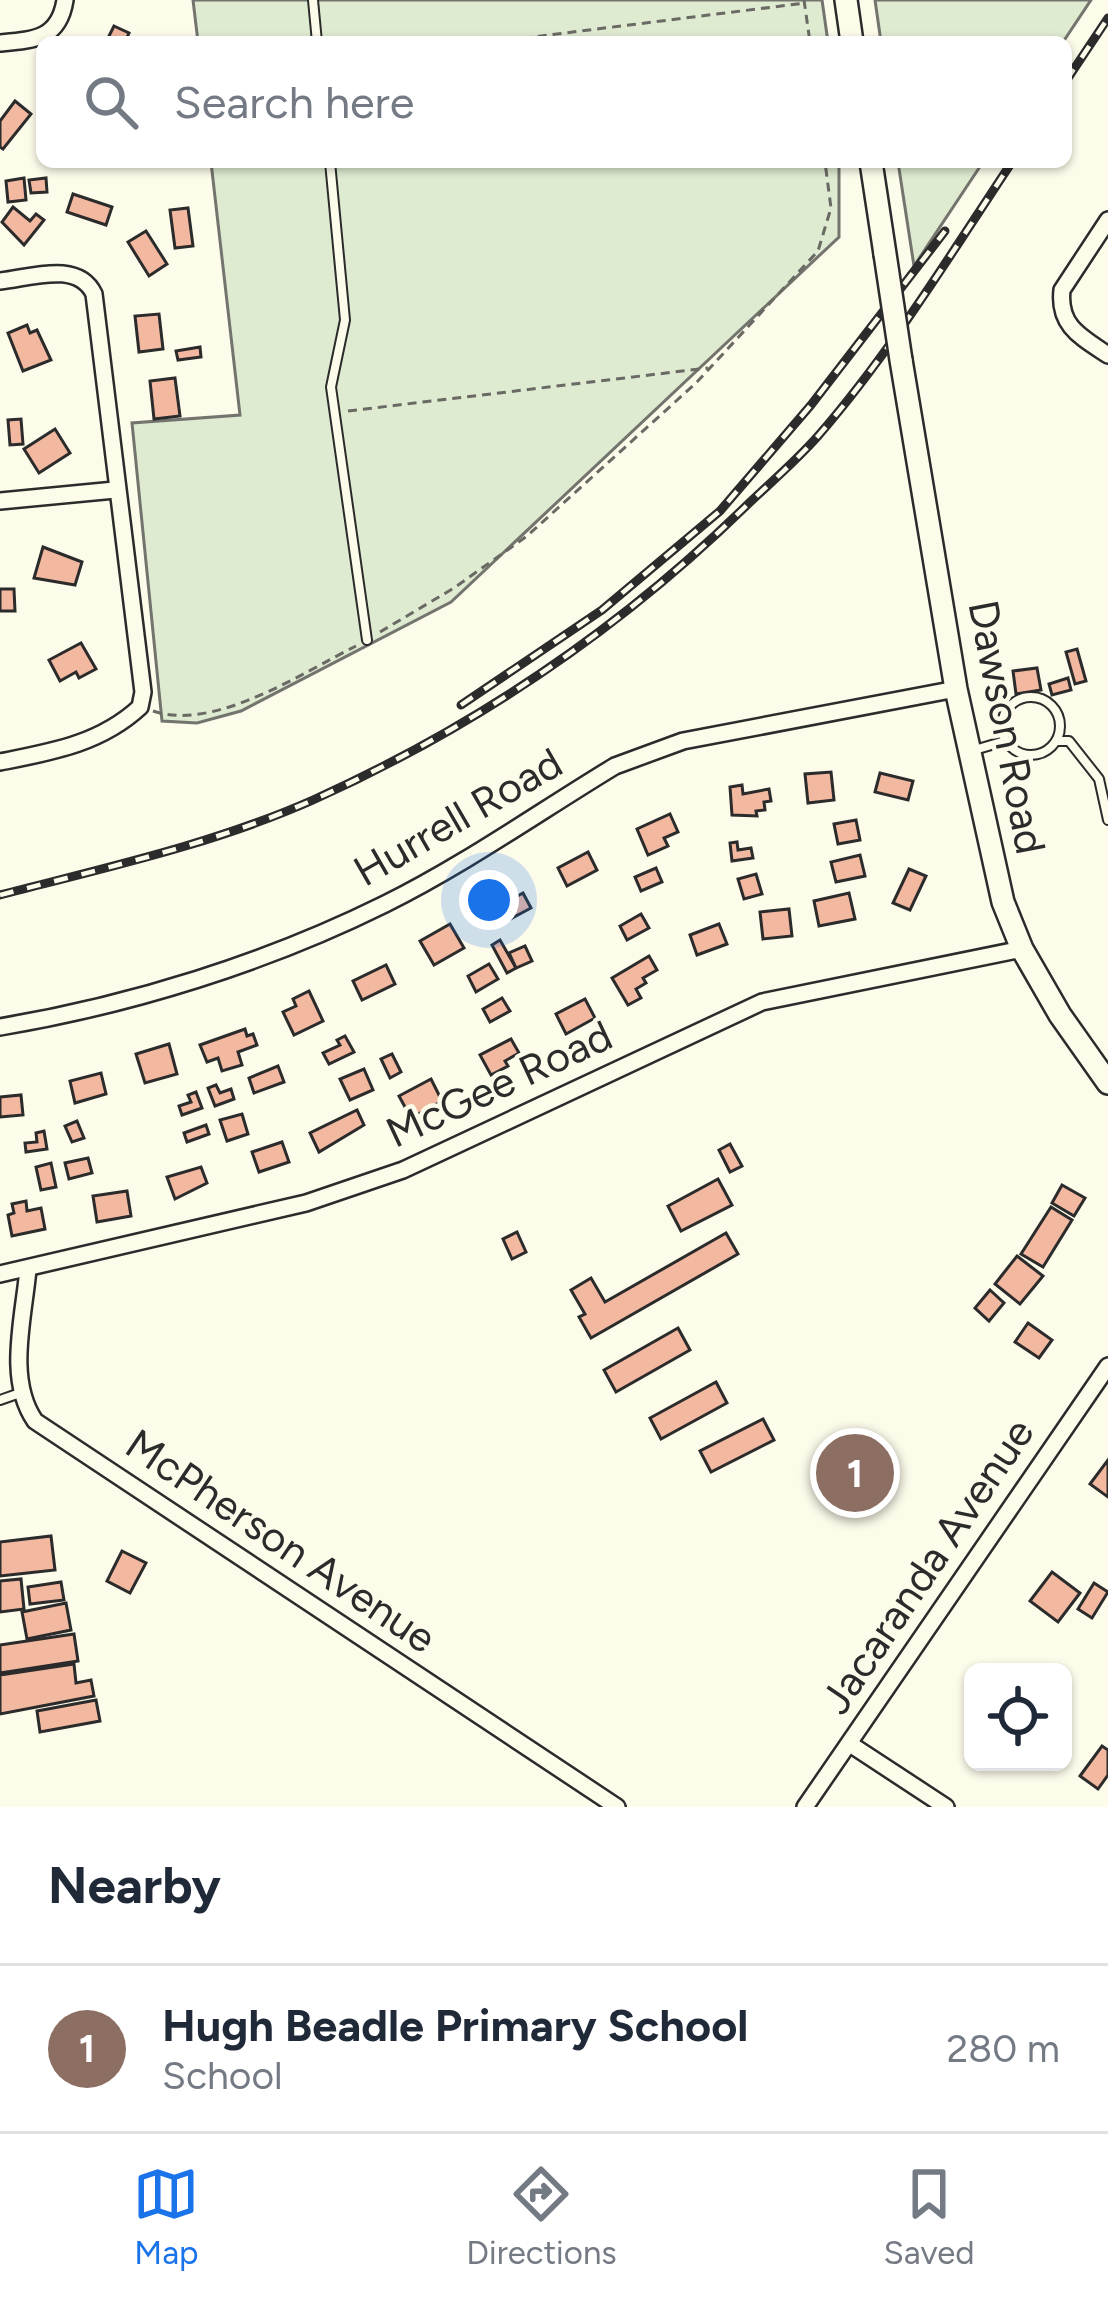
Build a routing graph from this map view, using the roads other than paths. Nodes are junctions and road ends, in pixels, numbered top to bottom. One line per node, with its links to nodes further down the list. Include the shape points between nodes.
1 (65, 0): 6 (street, via 51,31)
2 (313, 0): 4 (lane)
3 (845, 0): 5 (street)
4 (316, 36)
5 (851, 36)
6 (0, 43)
7 (331, 168): 14 (lane, via 345,320 330,375)
8 (872, 168): 15 (street, Dawson Road, bridge)
9 (1108, 220): 11 (street, via 1062,290 1071,331)
10 (0, 281): 12 (street, via 70,273 88,283)
11 (1108, 355)
12 (115, 490): 13 (street); 19 (street, via 140,707 71,748)
13 (0, 501)
14 (368, 640)
15 (956, 689): 18 (street, Dawson Road); 22 (street, Hurrell Road, via 648,751 391,901 310,939 74,1015)
16 (1005, 741): 17 (lane, via 1025,755); 17 (lane, via 1008,706 1030,696 1053,706); 18 (lane)
17 (1057, 741): 20 (lane, via 1069,741 1099,779)
18 (969, 751): 21 (street, Dawson Road, via 993,864)
19 (0, 762)
20 (1108, 820)
21 (1022, 949): 23 (street, Dawson Road); 24 (street, McGee Road, via 762,1002 404,1170 306,1203)
22 (0, 1027)
23 (1108, 1083)
24 (28, 1269): 25 (street, McGee Road); 27 (street)
25 (0, 1274)
26 (1108, 1366): 29 (street, Jacaranda Avenue)
27 (20, 1393): 28 (lane); 30 (street, McPherson Avenue, via 34,1420)
28 (0, 1400)
29 (850, 1744): 31 (street, Jacaranda Avenue); 32 (street)
30 (617, 1807)
31 (805, 1807)
32 (946, 1807)

